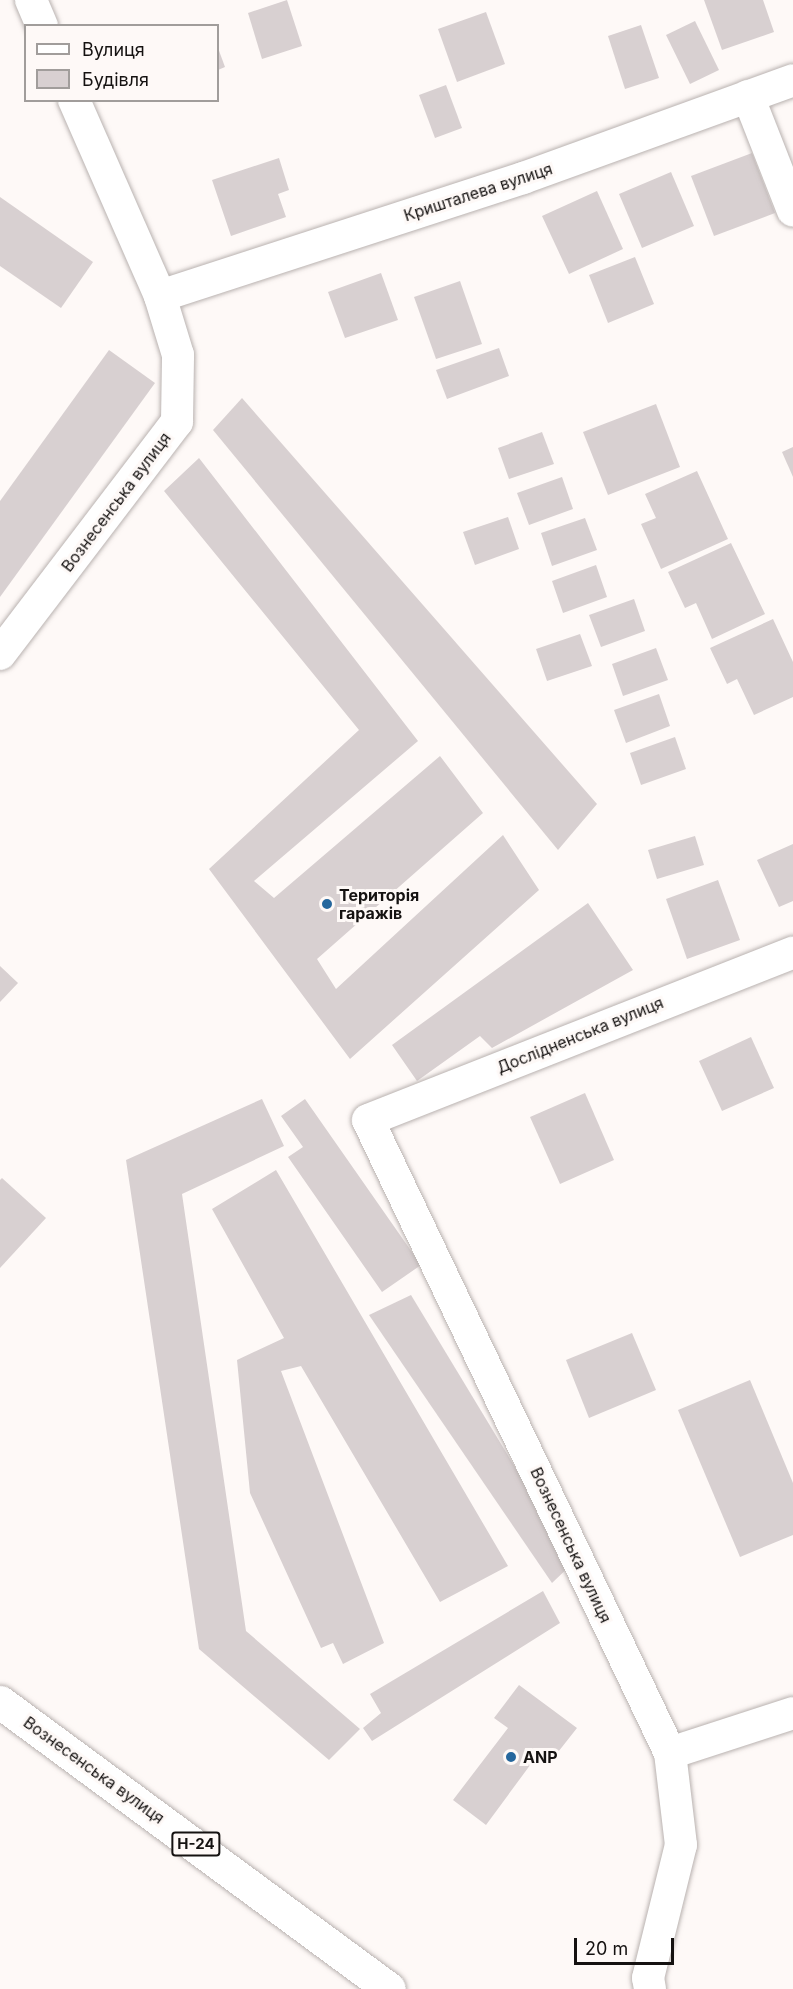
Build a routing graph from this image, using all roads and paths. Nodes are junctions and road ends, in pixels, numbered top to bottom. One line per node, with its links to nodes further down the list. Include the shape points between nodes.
1 (31, 0): 2 (street)
2 (41, 24)
3 (793, 80): 4 (street, Кришталева вулиця)
4 (748, 96): 6 (street); 7 (street, Кришталева вулиця, via 523,178)
5 (75, 102): 7 (street, Вознесенська вулиця)
6 (793, 211)
7 (160, 296): 8 (street, Вознесенська вулиця, via 178,355 177,422)
8 (0, 654)
9 (793, 953): 10 (street, Дослідненська вулиця)
10 (368, 1120): 13 (street, Вознесенська вулиця)
11 (0, 1702): 14 (main road, Вознесенська вулиця / Н-24)
12 (793, 1713): 13 (street)
13 (670, 1753): 15 (street, Вознесенська вулиця, via 681,1845 648,1978)
14 (389, 1989)
15 (650, 1989)

